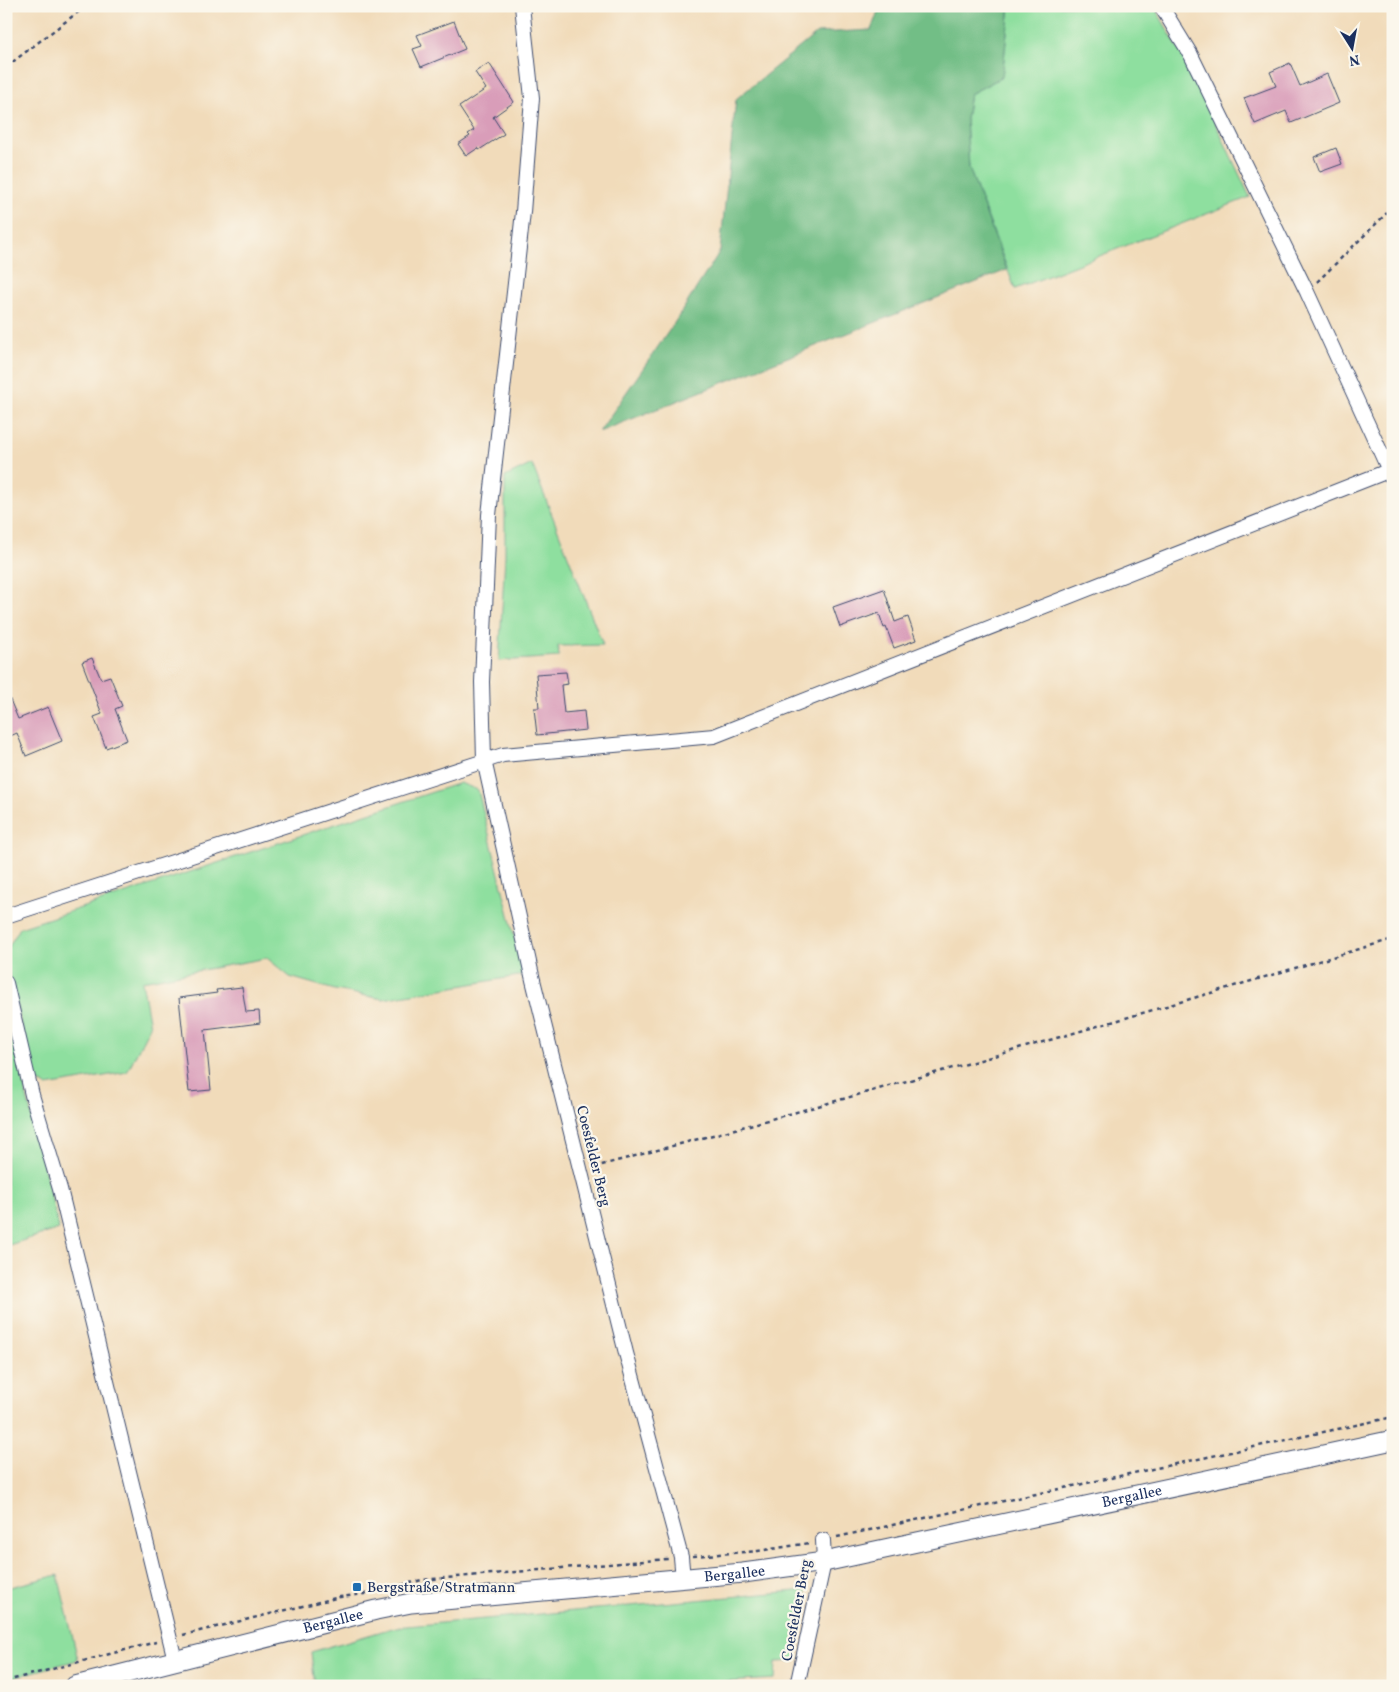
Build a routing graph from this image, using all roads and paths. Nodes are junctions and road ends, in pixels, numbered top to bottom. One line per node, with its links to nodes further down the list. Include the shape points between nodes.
1 (86, 6): 4 (path)
2 (522, 6): 8 (street, Coesfelder Berg, via 532,98 523,212 489,515 482,682)
3 (1161, 6): 6 (street, via 1191,55)
4 (6, 67)
5 (1393, 207): 6 (path)
6 (1307, 292): 7 (street)
7 (1392, 473): 8 (street, via 714,736 503,755)
8 (484, 760): 9 (street); 12 (street, Coesfelder Berg, via 533,980)
9 (6, 916)
10 (1393, 939): 12 (path, via 1076,1034)
11 (6, 983): 19 (street)
12 (581, 1171): 16 (street, Coesfelder Berg)
13 (1393, 1417): 15 (path)
14 (1393, 1440): 17 (street, Bergallee)
15 (823, 1540): 16 (path, via 758,1551); 17 (street, Coesfelder Berg)
16 (681, 1557): 18 (street, Coesfelder Berg)
17 (824, 1562): 18 (street, Bergallee); 21 (street, Coesfelder Berg)
18 (683, 1579): 19 (street, Bergallee, via 411,1603)
19 (175, 1660): 20 (street, Bergallee)
20 (75, 1686)
21 (797, 1686)

